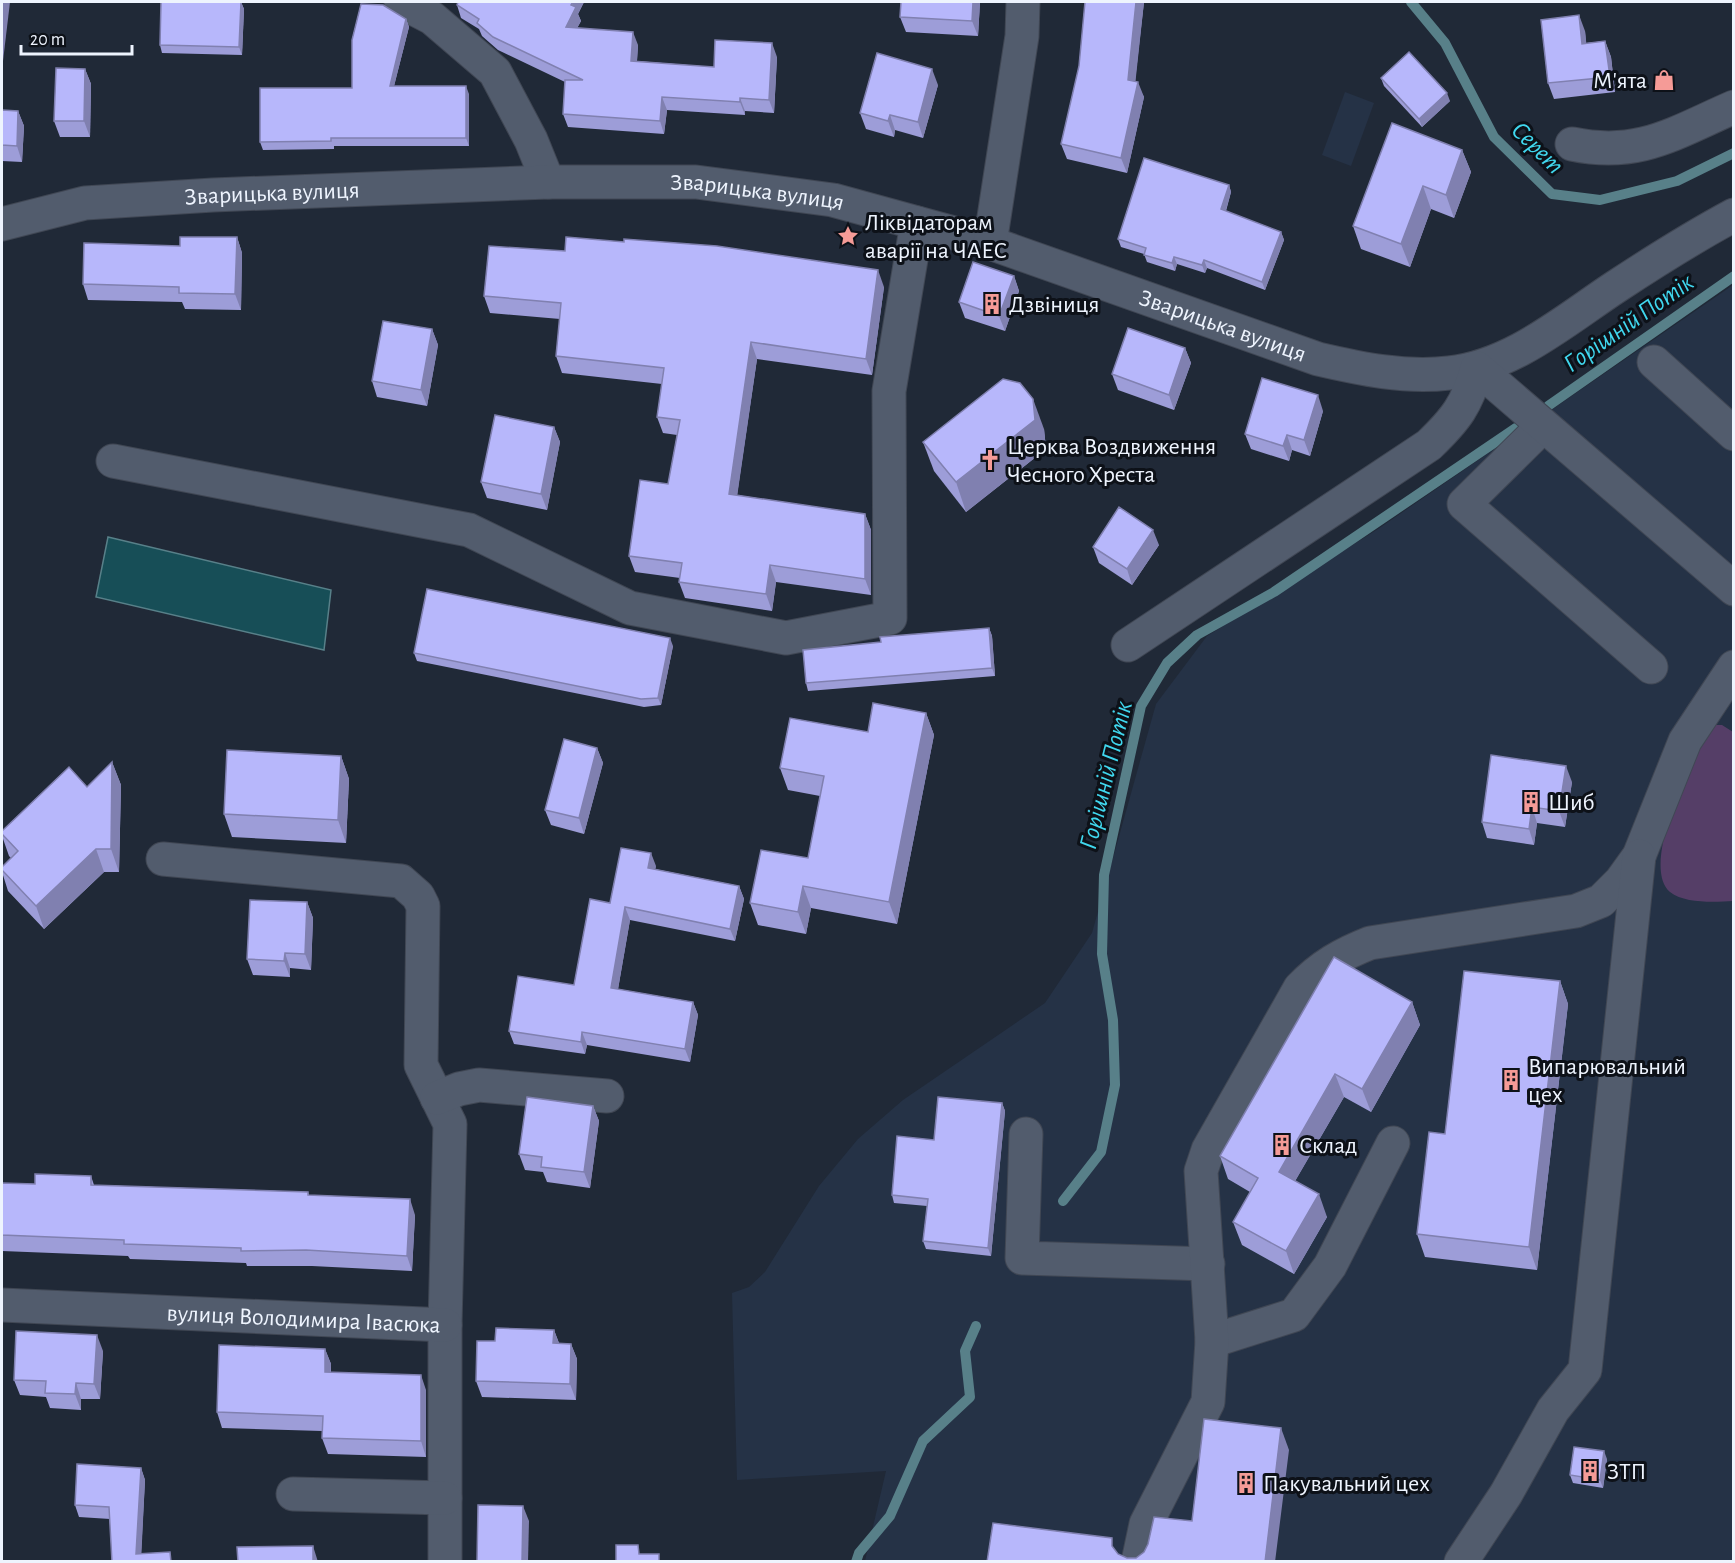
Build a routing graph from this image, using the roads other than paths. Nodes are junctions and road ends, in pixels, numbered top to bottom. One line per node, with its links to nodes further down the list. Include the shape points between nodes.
1 (401, 2): 5 (street, via 432,18 495,72)
2 (1023, 2): 9 (street, via 1022,36)
3 (1734, 107): 4 (street, via 1664,138 1630,148 1601,150)
4 (1572, 144)
5 (548, 182): 7 (street, Зварицька вулиця, via 696,182 833,200); 8 (street, Зварицька вулиця, via 84,203)
6 (1734, 215): 11 (street, Зварицька вулиця, via 1624,282 1560,327)
7 (916, 223): 9 (street, Зварицька вулиця); 14 (street, via 889,391 890,618 786,638 630,608 469,531)
8 (2, 224)
9 (990, 243): 11 (street, Зварицька вулиця, via 1318,359 1405,375)
10 (1654, 362): 13 (street)
11 (1477, 368): 12 (street); 16 (street, via 1469,398 1448,427 1428,445)
12 (1543, 426): 15 (street); 17 (street, via 1464,504)
13 (1734, 434)
14 (113, 461)
15 (1734, 589)
16 (1128, 645)
17 (1651, 667)
18 (1734, 667): 19 (street, via 1685,741)
19 (1639, 856): 25 (street, via 1601,901 1576,911 1370,943 1317,970 1300,988 1208,1150 1200,1191); 33 (street, via 1586,1370 1553,1410 1506,1494)
20 (163, 859): 22 (street, вулиця Володимира Івасюка, via 401,881 410,887 423,906 421,1065)
21 (607, 1096): 22 (street, via 479,1085)
22 (437, 1098): 27 (street, вулиця Володимира Івасюка, via 450,1124)
23 (1026, 1134): 25 (street, via 1022,1258)
24 (1393, 1143): 28 (street, via 1330,1266 1294,1315)
25 (1208, 1264): 28 (street)
26 (2, 1305): 27 (street, вулиця Володимира Івасюка)
27 (445, 1325): 30 (street)
28 (1212, 1341): 32 (street, via 1208,1402 1146,1524)
29 (293, 1494): 30 (street)
30 (445, 1498): 31 (street)
31 (446, 1562)
32 (1138, 1562)
33 (1461, 1562)

